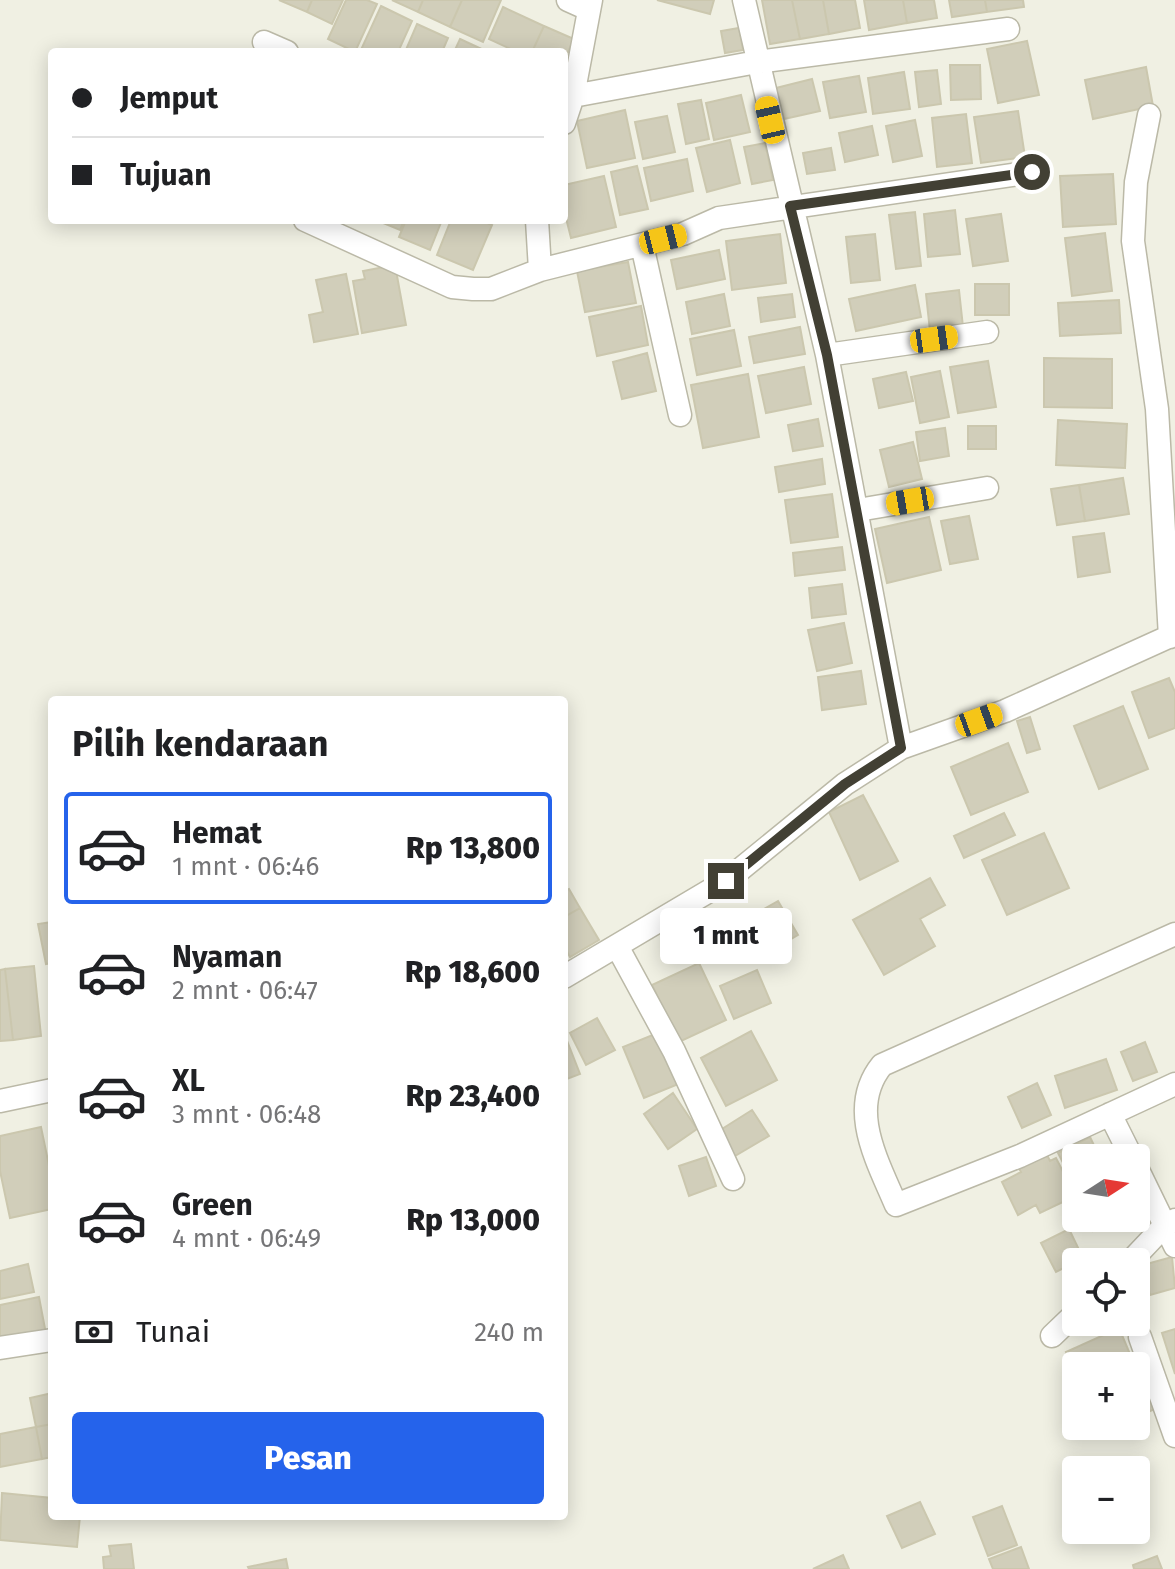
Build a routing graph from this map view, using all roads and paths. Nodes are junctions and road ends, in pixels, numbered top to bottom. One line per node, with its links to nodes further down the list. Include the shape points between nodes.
1 (744, 0): 6 (street)
2 (582, 3): 7 (street)
3 (1008, 29): 6 (street)
4 (264, 42): 5 (street)
5 (278, 48)
6 (757, 62): 7 (street); 11 (street)
7 (573, 96): 8 (street)
8 (568, 111)
9 (1149, 115): 21 (street, via 1136,182 1133,241 1157,409)
10 (1032, 172): 11 (street)
11 (790, 206): 14 (street, via 719,218); 17 (street)
12 (314, 224): 15 (street, via 452,287 491,289)
13 (537, 224): 15 (street)
14 (642, 245): 15 (street); 18 (street)
15 (540, 270)
16 (987, 332): 17 (street)
17 (827, 355): 20 (street)
18 (680, 415)
19 (987, 488): 20 (street)
20 (858, 510): 22 (street)
21 (1172, 635): 22 (street, via 1005,711)
22 (901, 748): 24 (street, via 845,784 726,881)
23 (1175, 934): 29 (street, via 895,1058 872,1077 864,1111 874,1153 896,1205)
24 (618, 948): 25 (street); 31 (street, via 674,1051)
25 (568, 970)
26 (1175, 1084): 29 (street)
27 (48, 1091): 28 (street)
28 (0, 1101)
29 (1110, 1114): 30 (street)
30 (1125, 1144)
31 (733, 1179)
32 (1150, 1189): 33 (street)
33 (1170, 1222): 34 (street); 35 (street)
34 (1175, 1246)
35 (1144, 1248)
36 (1062, 1326): 37 (street)
37 (1052, 1336)
38 (1140, 1337): 41 (street)
39 (48, 1341): 40 (street)
40 (0, 1348)
41 (1175, 1436)

